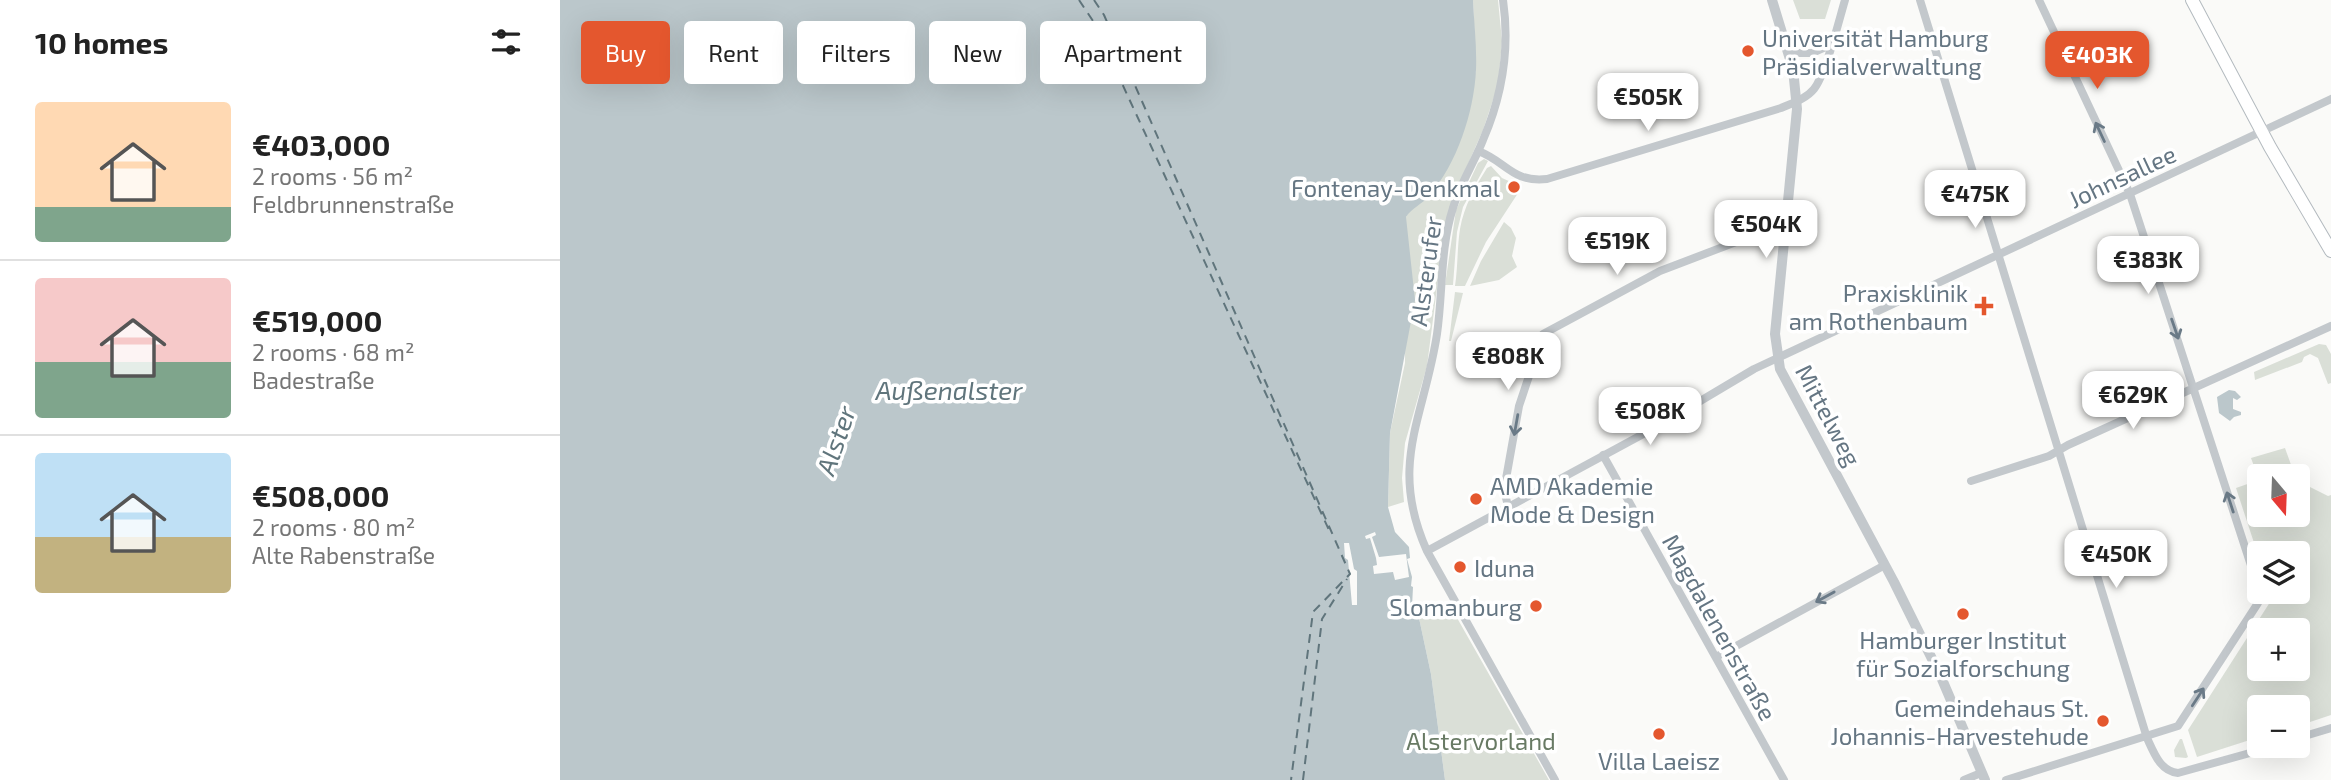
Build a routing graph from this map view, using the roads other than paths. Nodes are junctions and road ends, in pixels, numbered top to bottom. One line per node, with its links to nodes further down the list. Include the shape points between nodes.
1 (1503, 0): 12 (street, Alsterufer, via 1503,69)
2 (1772, 0): 8 (street, Mittelweg)
3 (1845, 0): 7 (street)
4 (1920, 0): 16 (street)
5 (2039, 0): 13 (street, one-way to 5)
6 (2192, 0): 11 (main road)
7 (1832, 44): 8 (street, via 1812,53); 10 (street, via 1815,88)
8 (1788, 52): 10 (street, Mittelweg)
9 (2331, 99): 11 (street, Johnsallee)
10 (1797, 101): 12 (street, via 1548,179 1517,176); 14 (street, Mittelweg)
11 (2262, 132): 13 (street, Johnsallee); 15 (main road)
12 (1478, 151): 24 (street, Alsterufer, via 1448,226 1436,335 1410,451 1410,499)
13 (2130, 194): 16 (street, Johnsallee); 19 (street, one-way to 19)
14 (1785, 228): 18 (street, Mittelweg); 23 (street, one-way to 23, via 1770,229 1662,271 1540,337 1519,406 1503,496)
15 (2331, 251)
16 (1998, 257): 18 (street, Johnsallee); 20 (street)
17 (2331, 326): 19 (street)
18 (1777, 358): 21 (street, Johnsallee); 26 (street, Mittelweg, via 1784,379)
19 (2194, 388): 20 (street); 25 (street, one-way to 19)
20 (2058, 451): 22 (street); 31 (street)
21 (1602, 455): 23 (street, Johnsallee); 28 (street, Magdalenenstraße)
22 (1971, 481)
23 (1508, 506): 24 (street, Johnsallee)
24 (1427, 551): 34 (street, Alsterufer)
25 (2247, 553)
26 (1885, 565): 28 (street, one-way to 28); 33 (street, Mittelweg, via 1941,677)
27 (2253, 604): 31 (street, one-way to 27, via 2180,724)
28 (1716, 657): 35 (street, Magdalenenstraße)
29 (2331, 728): 30 (street)
30 (2310, 734)
31 (2147, 738): 32 (street, via 2169,772); 37 (street)
32 (2247, 754)
33 (1983, 776): 36 (street)
34 (1555, 780)
35 (1784, 780)
36 (1964, 780)
37 (2006, 780)

